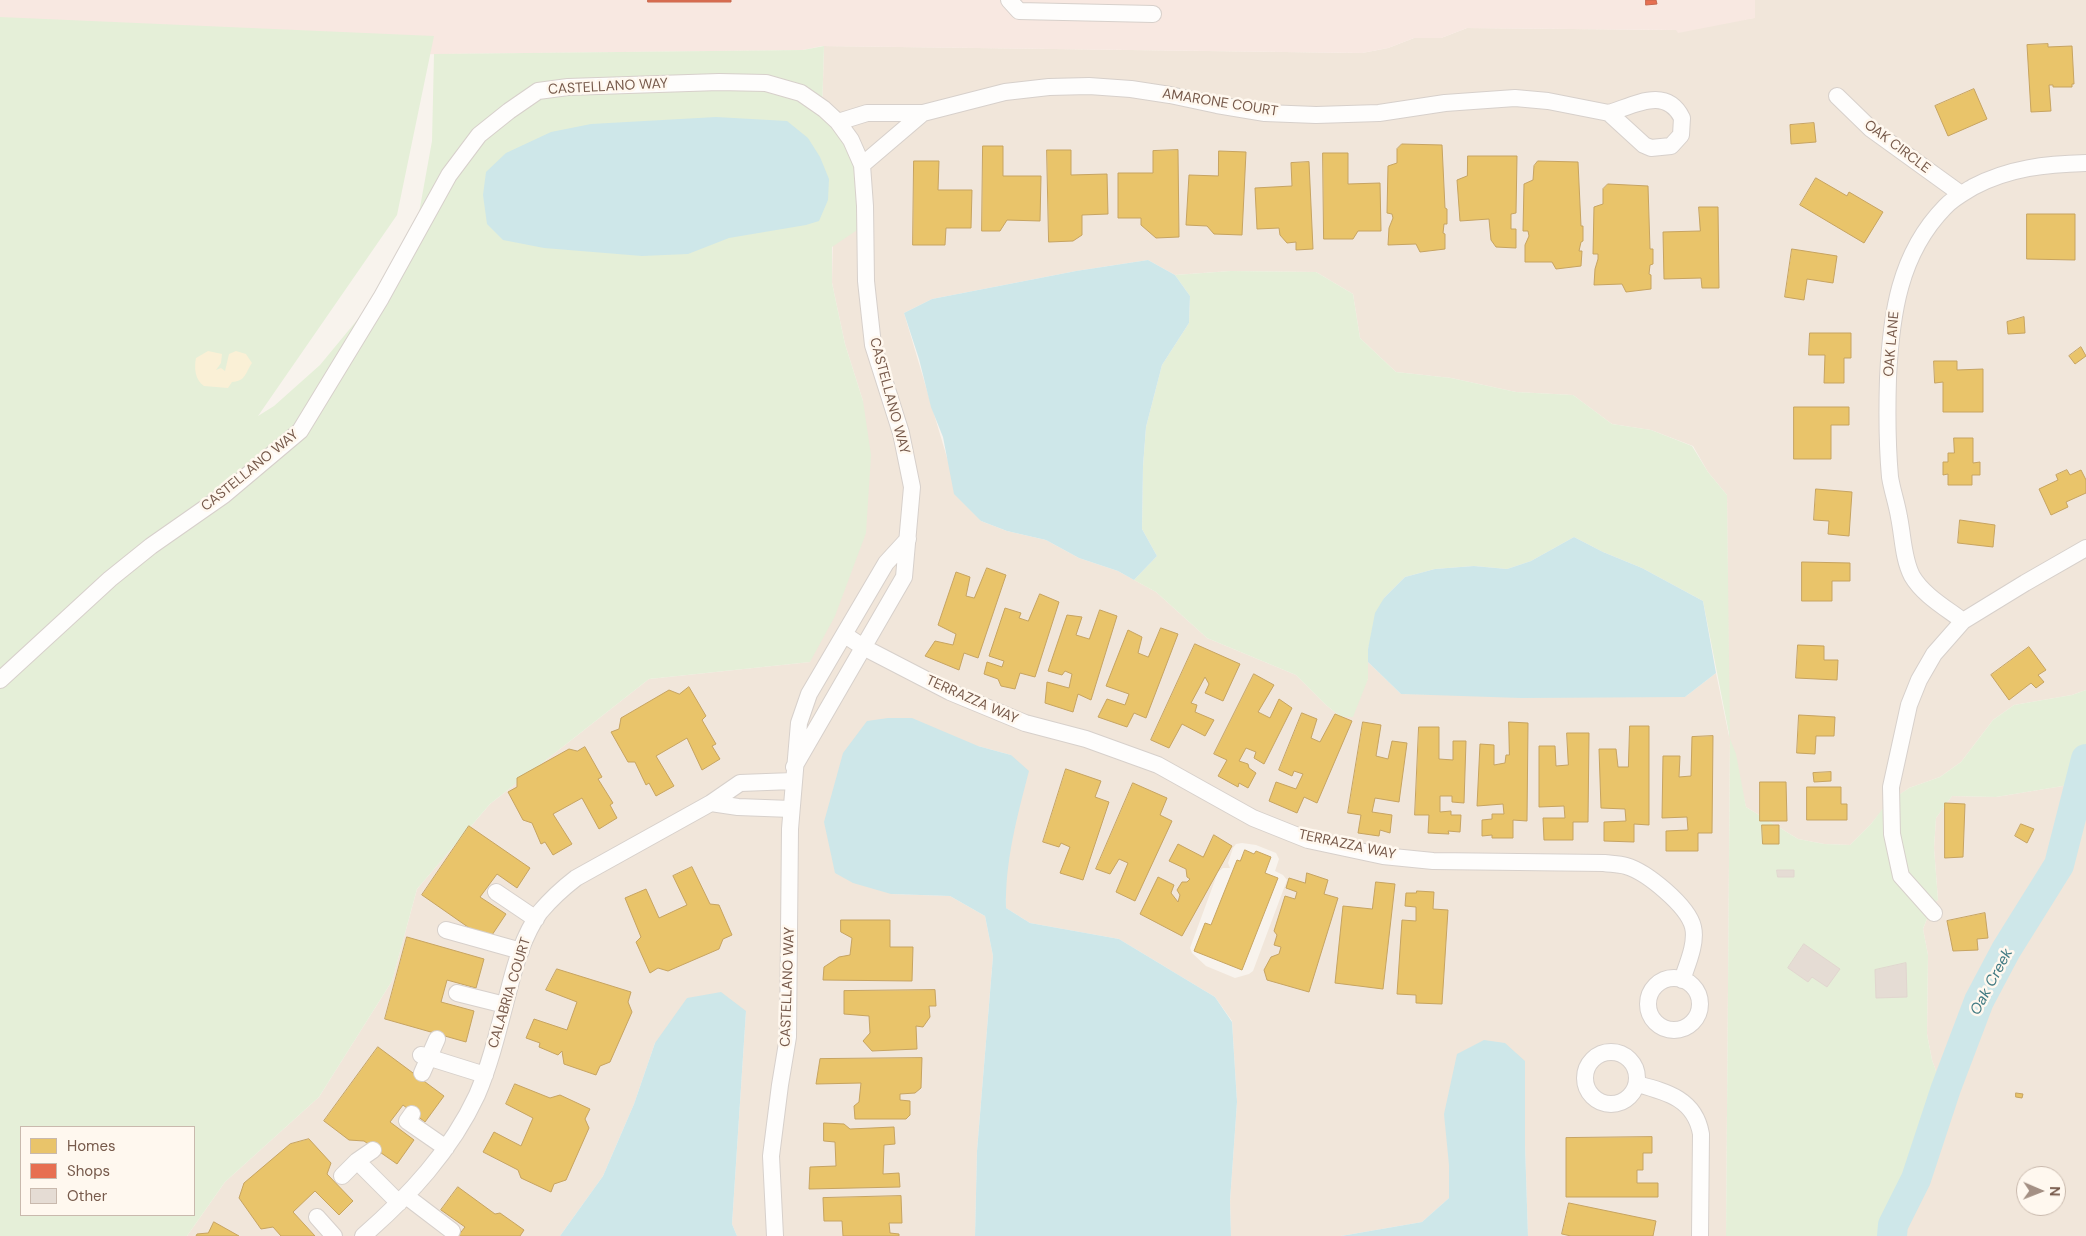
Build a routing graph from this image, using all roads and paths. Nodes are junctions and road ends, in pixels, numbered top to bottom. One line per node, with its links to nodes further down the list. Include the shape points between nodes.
1 (1009, 0): 2 (street, via 1019,11)
2 (1152, 14)
3 (1837, 96): 9 (street, OAK CIRCLE, via 1871,129)
4 (923, 113): 5 (street, AMARONE COURT, via 1005,92 1089,86 1170,94 1265,113 1379,114 1445,102 1515,98); 6 (street, via 867,113); 8 (street)
5 (1609, 113)
6 (838, 122): 8 (street, CASTELLANO WAY, via 851,140); 15 (street, CASTELLANO WAY, via 801,93 766,83 719,82 538,91 479,135 449,175 381,298 300,431 224,495 110,579)
7 (2086, 163): 9 (street, OAK LANE, via 2015,170 1991,177)
8 (862, 165): 10 (street, CASTELLANO WAY, via 866,281 873,345 902,433 912,487)
9 (1961, 194): 12 (street, OAK LANE, via 1946,205 1931,223 1902,277 1890,341 1888,406 1890,479 1906,559 1912,576 1923,590)
10 (908, 539): 13 (street, CASTELLANO WAY, via 886,563); 14 (street, CASTELLANO WAY, via 904,577)
11 (2086, 548): 12 (street)
12 (1963, 621): 20 (street, via 1934,654 1919,680 1909,705 1891,787 1892,834 1901,876)
13 (845, 635): 14 (street, TERRAZZA WAY); 16 (street, CASTELLANO WAY, via 809,694 798,724)
14 (864, 647): 16 (street, CASTELLANO WAY); 24 (street, TERRAZZA WAY, via 950,692 1025,723 1086,739 1158,765 1253,818 1308,840 1384,856 1433,860 1604,862 1628,866 1677,901 1693,927 1692,945)
15 (0, 680)
16 (793, 774): 17 (street, CALABRIA COURT, via 740,784); 18 (street, CASTELLANO WAY)
17 (711, 804): 18 (street); 21 (street, CALABRIA COURT, via 576,878 557,893)
18 (791, 809): 42 (street, CASTELLANO WAY, via 788,1037 771,1156)
19 (500, 894): 21 (street)
20 (1934, 912)
21 (536, 920): 23 (street, CALABRIA COURT)
22 (446, 930): 23 (street)
23 (521, 951): 26 (street, CALABRIA COURT)
24 (1682, 980)
25 (460, 995): 26 (street)
26 (505, 1005): 30 (street, CALABRIA COURT)
27 (437, 1039): 28 (street)
28 (425, 1056): 29 (street); 30 (street)
29 (422, 1073)
30 (485, 1075): 33 (street, CALABRIA COURT)
31 (1637, 1084): 43 (street, via 1679,1099 1699,1123)
32 (407, 1121): 33 (street)
33 (446, 1148): 37 (street, CALABRIA COURT)
34 (373, 1150): 35 (street)
35 (357, 1162): 36 (street); 37 (street)
36 (342, 1176)
37 (402, 1200): 39 (street); 40 (street, CALABRIA COURT)
38 (317, 1217): 41 (street)
39 (445, 1227)
40 (367, 1235)
41 (334, 1236)
42 (775, 1236)
43 (1700, 1236)

